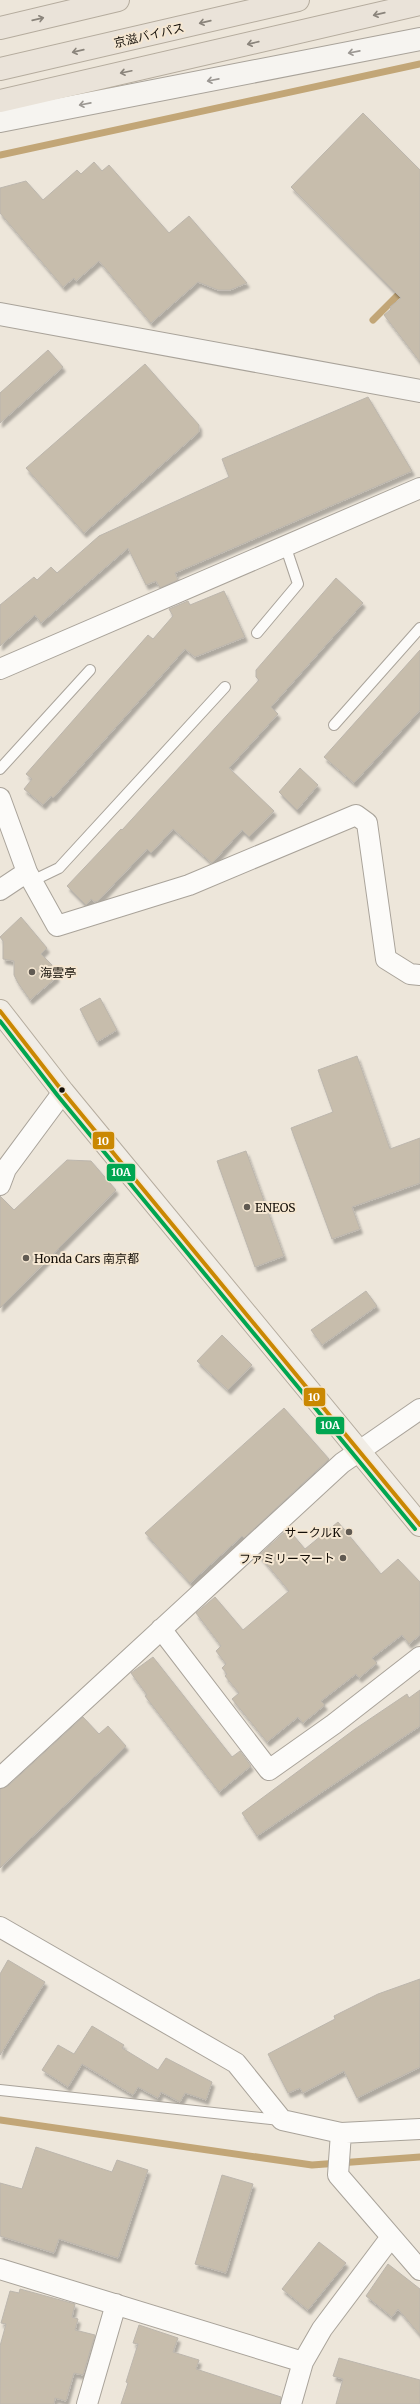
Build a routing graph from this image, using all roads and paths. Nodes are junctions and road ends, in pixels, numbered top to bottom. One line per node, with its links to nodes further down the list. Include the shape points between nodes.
1 (118, 0): 4 (highway, one-way to 1)
2 (298, 0): 6 (highway, 京滋バイパス, one-way to 6)
3 (419, 4): 7 (highway, one-way to 7)
4 (0, 28)
5 (420, 39): 8 (street, one-way to 8)
6 (0, 69)
7 (0, 101)
8 (0, 121)
9 (0, 314): 10 (street)
10 (420, 392)
11 (420, 488): 12 (street)
12 (285, 545): 14 (lane, via 298,584); 15 (street)
13 (420, 628): 18 (lane)
14 (257, 633)
15 (0, 669)
16 (90, 670): 19 (lane)
17 (225, 687): 21 (lane, via 59,868)
18 (334, 725)
19 (0, 769)
20 (0, 798): 21 (street)
21 (30, 876): 22 (street); 23 (street, via 57,926 189,885 356,815 367,823 386,959 410,974)
22 (0, 890)
23 (420, 975)
24 (0, 1011): 25 (main road)
25 (63, 1092): 26 (street, via 6,1169); 28 (main road)
26 (0, 1186)
27 (420, 1409): 28 (street)
28 (358, 1451): 29 (main road); 30 (street)
29 (420, 1525)
30 (161, 1630): 31 (street, via 269,1770 334,1724); 32 (street)
31 (420, 1657)
32 (0, 1778)
33 (0, 1927): 35 (street, via 236,2063)
34 (0, 2090): 35 (lane)
35 (282, 2120): 37 (street)
36 (420, 2129): 37 (street)
37 (340, 2137): 38 (street, via 338,2175)
38 (391, 2237): 40 (street); 42 (street, via 322,2329)
39 (0, 2269): 41 (street)
40 (420, 2270)
41 (116, 2304): 42 (street); 43 (street)
42 (303, 2362): 44 (street)
43 (87, 2404)
44 (291, 2404)

